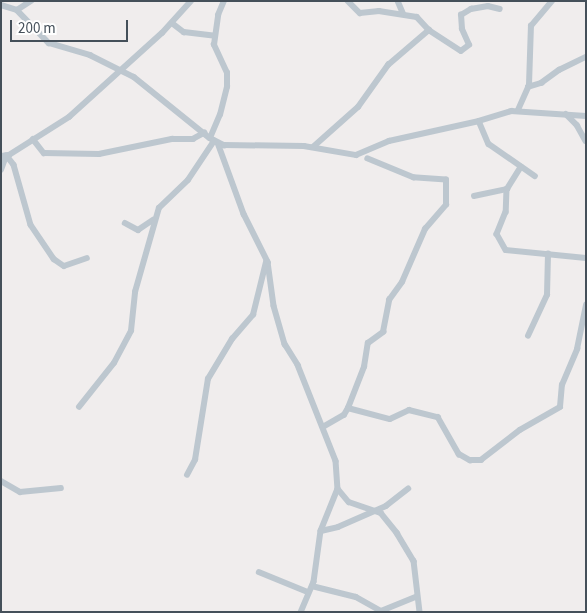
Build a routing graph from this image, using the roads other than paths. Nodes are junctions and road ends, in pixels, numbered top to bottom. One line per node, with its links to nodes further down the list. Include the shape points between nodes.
1 (30, 1): 9 (street)
2 (191, 1): 11 (street)
3 (224, 1): 13 (street)
4 (348, 1): 10 (street, via 360,13)
5 (398, 1): 10 (street)
6 (552, 1): 16 (street, via 530,26)
7 (1, 5): 9 (street)
8 (500, 9): 12 (street, via 488,6 471,9 461,15 469,45 461,51)
9 (17, 10): 15 (street, via 49,43)
10 (402, 13): 12 (street, via 416,17)
11 (172, 23): 13 (street, via 184,32); 15 (street)
12 (429, 30): 25 (street, via 388,65 358,107)
13 (215, 36): 23 (street, via 217,56 228,79)
14 (586, 57): 16 (street, via 541,83)
15 (122, 69): 21 (street); 22 (street, via 69,117)
16 (528, 86): 17 (street)
17 (518, 110): 18 (street); 20 (street)
18 (566, 114): 19 (street); 24 (street, via 578,125)
19 (586, 116)
20 (480, 121): 25 (street, via 389,141 358,155); 28 (street, via 489,144)
21 (204, 133): 22 (street, via 193,139 172,139 99,154 42,152); 23 (street)
22 (33, 139): 26 (street)
23 (214, 141): 25 (street); 33 (street, via 188,180 163,201); 38 (street)
24 (586, 141)
25 (313, 147)
26 (5, 156): 29 (street); 36 (street, via 14,165 31,225 54,259 64,266)
27 (368, 159): 42 (street, via 414,178 446,180 448,187 442,212 425,229 402,282 389,300 383,332 368,343 364,367)
28 (521, 167): 30 (street); 31 (street)
29 (1, 170)
30 (535, 176)
31 (507, 189): 32 (street); 35 (street, via 506,212 496,234 499,242 510,252)
32 (474, 196)
33 (153, 220): 34 (street, via 138,230); 41 (street, via 146,260 135,292 131,331 114,363)
34 (125, 222)
35 (548, 254): 37 (street); 40 (street, via 547,295)
36 (87, 258)
37 (586, 258)
38 (266, 259): 43 (street, via 281,333); 44 (street, via 253,315 232,339 208,379 199,442)
39 (586, 305): 42 (street, via 577,349 562,385 560,407 520,430 481,460 470,460 458,454 438,417 409,410 390,419)
40 (528, 336)
41 (79, 407)
42 (348, 408): 43 (street, via 344,415)
43 (323, 427): 47 (street, via 336,461)
44 (187, 475)
45 (1, 481): 46 (street, via 20,492)
46 (61, 488)
47 (338, 489): 49 (street, via 349,502); 50 (street)
48 (408, 490): 49 (street)
49 (376, 510): 50 (street); 54 (street, via 392,526 412,556)
50 (321, 531): 52 (street)
51 (259, 572): 53 (street)
52 (312, 586): 53 (street); 54 (street, via 356,597 381,611)
53 (308, 592): 55 (street)
54 (416, 598): 56 (street)
55 (301, 612)
56 (420, 612)

